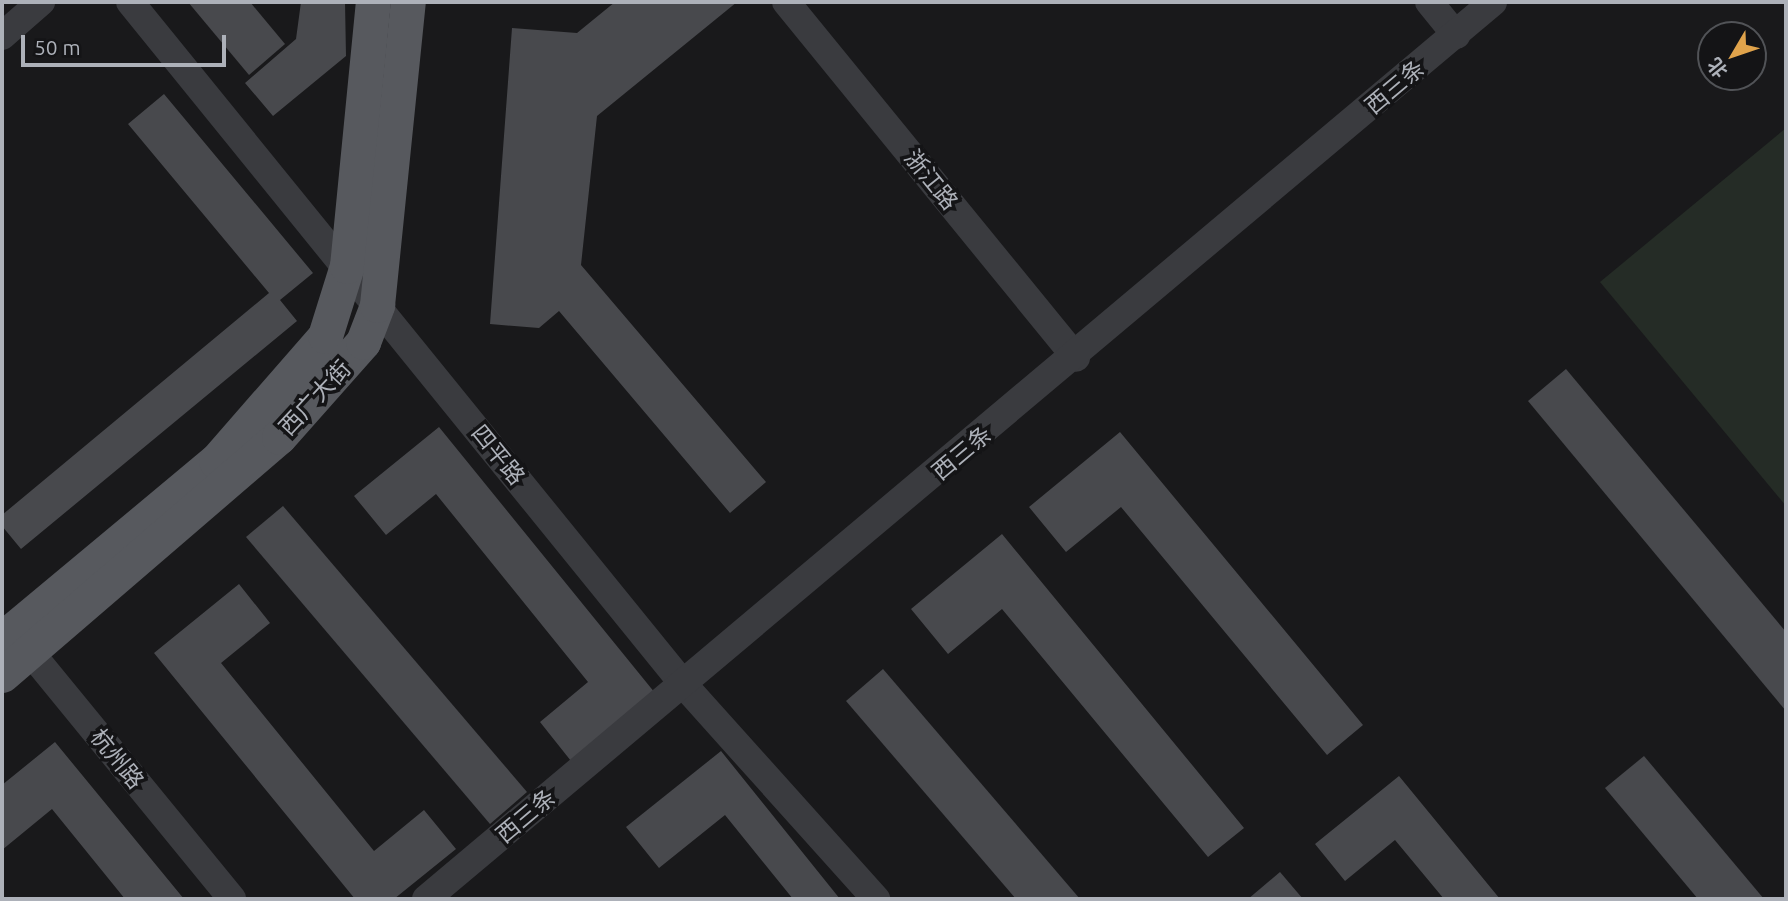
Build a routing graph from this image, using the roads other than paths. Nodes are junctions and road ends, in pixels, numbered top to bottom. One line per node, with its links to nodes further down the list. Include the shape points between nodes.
1 (41, 2): 9 (street)
2 (130, 2): 10 (street, 四平路)
3 (373, 2): 10 (main road)
4 (408, 2): 11 (main road, 西广大街)
5 (786, 2): 12 (street, 浙江路)
6 (1429, 2): 8 (street)
7 (1493, 2): 8 (street, 西三条)
8 (1456, 35): 12 (street, 西三条)
9 (2, 36)
10 (347, 266): 11 (street, 四平路); 13 (main road, via 325,336 245,432)
11 (377, 305): 13 (main road, 西广大街, via 344,368 279,437); 15 (street, 四平路)
12 (1076, 358): 15 (street, 西三条)
13 (11, 635): 14 (main road, 西广大街); 16 (street, 杭州路)
14 (2, 674)
15 (684, 685): 17 (street, 西三条); 18 (street, 四平路)
16 (232, 899)
17 (426, 899)
18 (876, 899)

